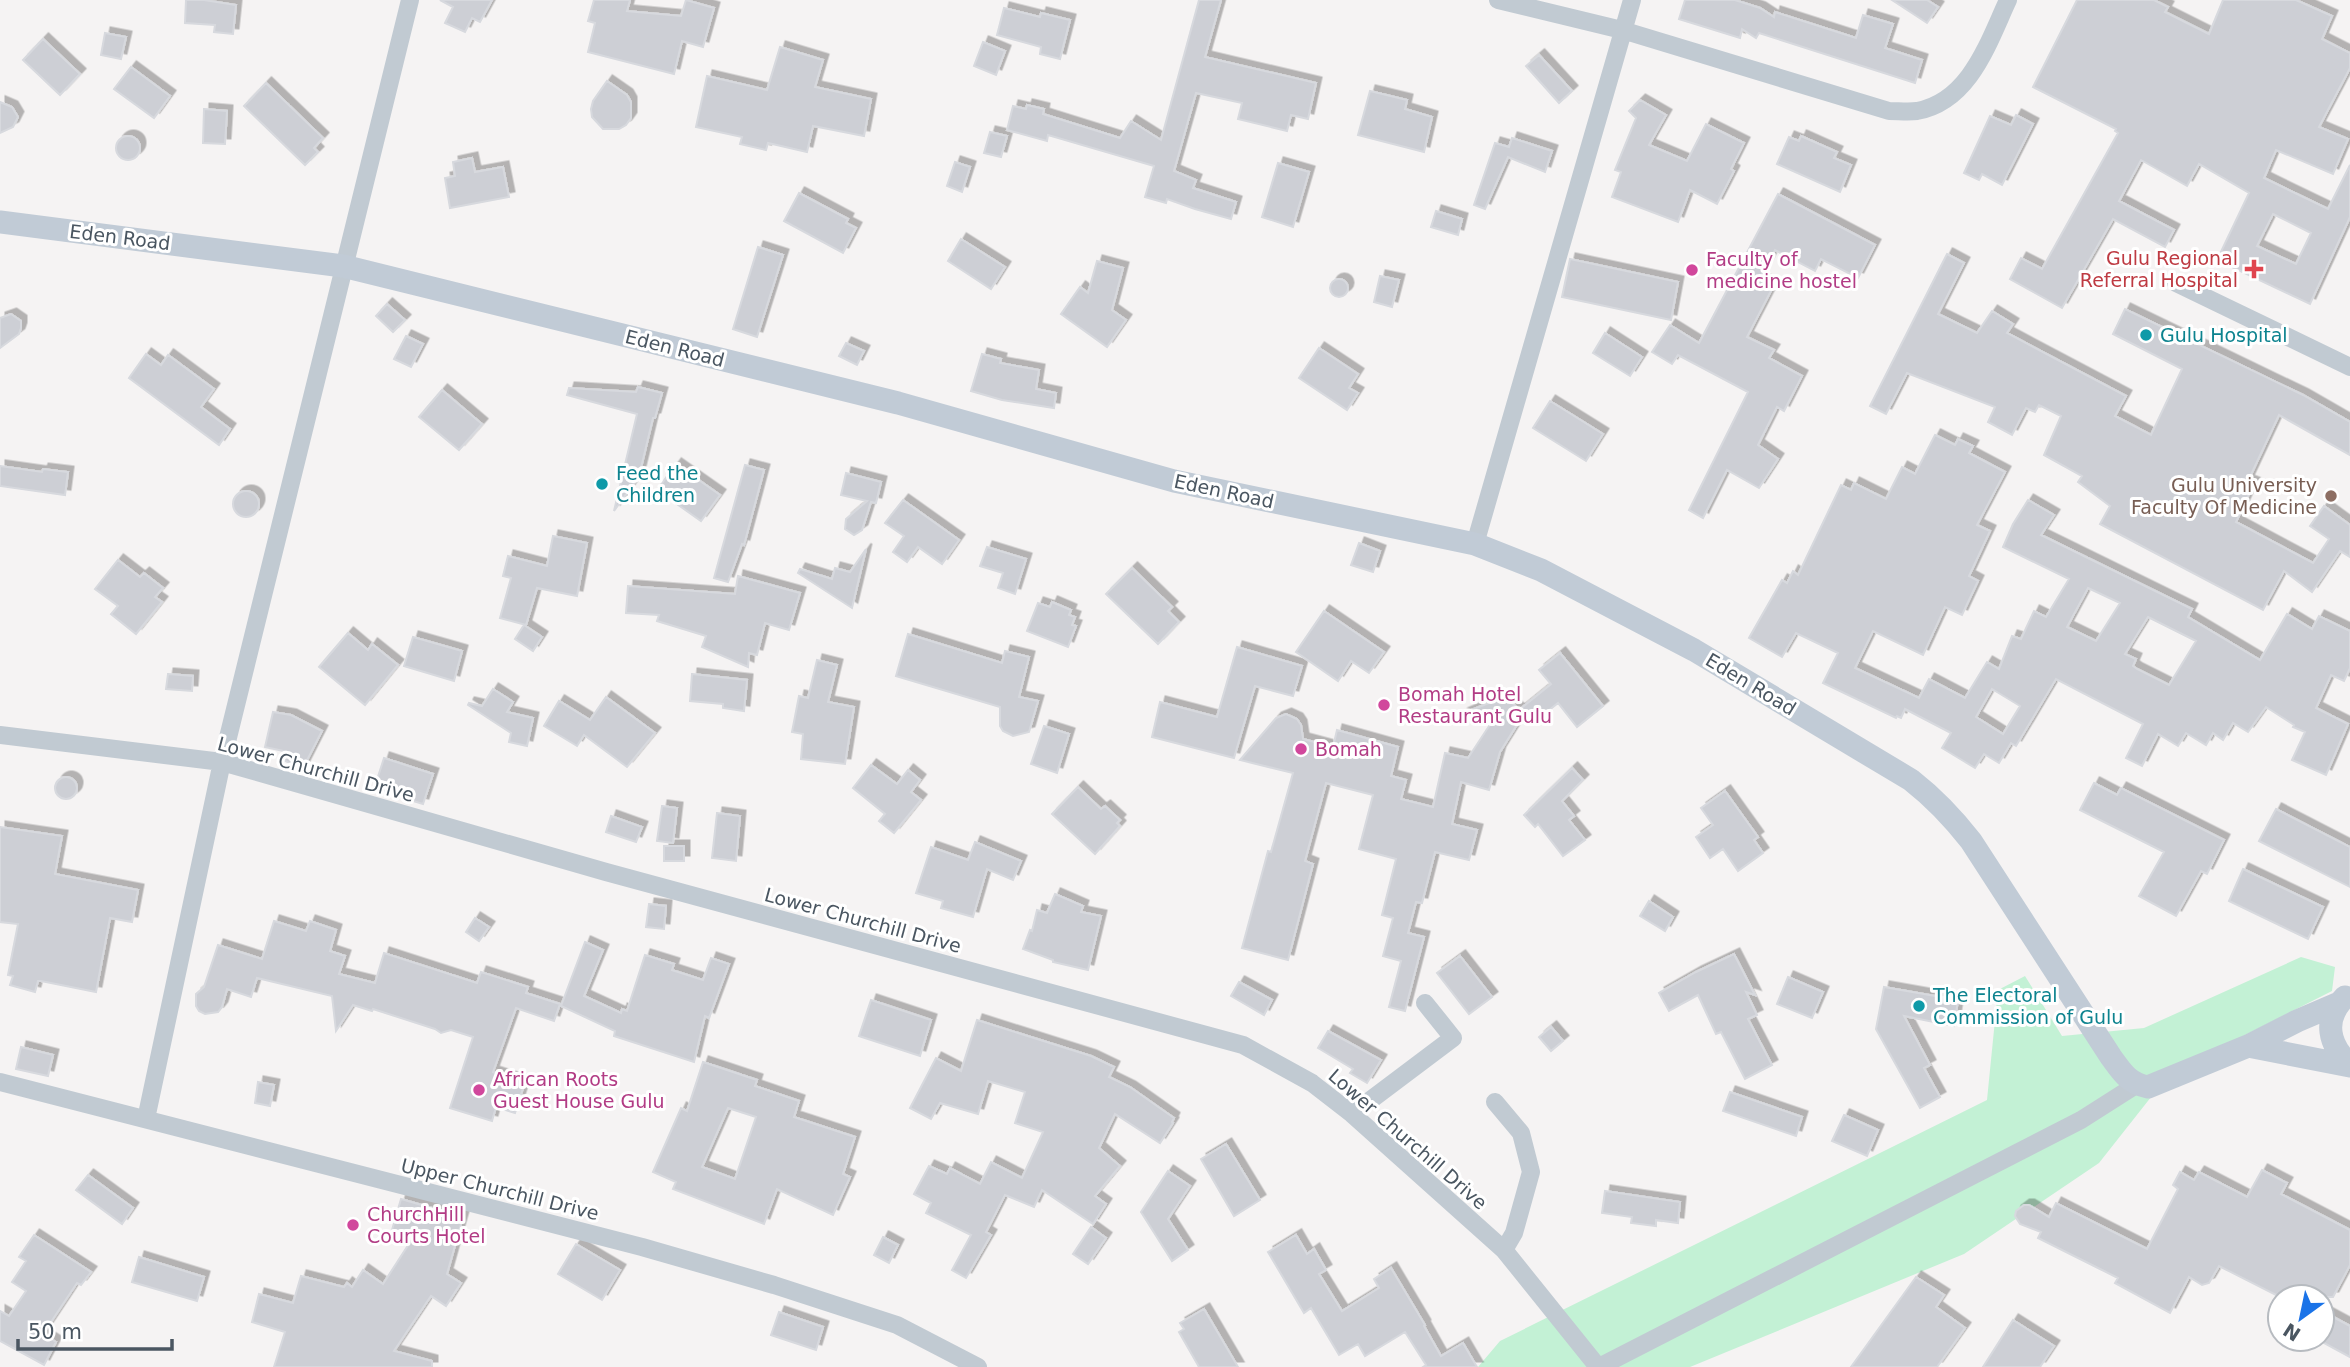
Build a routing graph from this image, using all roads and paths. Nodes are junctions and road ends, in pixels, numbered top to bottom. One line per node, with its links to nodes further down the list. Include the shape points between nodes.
1 (410, 0): 7 (street)
2 (1498, 0): 5 (street)
3 (1632, 0): 5 (street)
4 (2008, 0): 5 (street, via 1963,85 1941,102 1917,111 1889,111)
5 (1622, 30): 10 (street)
6 (0, 222): 7 (street, Eden Road)
7 (343, 266): 10 (street, Eden Road, via 898,403 1174,481); 12 (street)
8 (2176, 284): 9 (street)
9 (2350, 367)
10 (1475, 544): 18 (street, Eden Road, via 1541,570 1717,663 1928,793 1971,841 2111,1057)
11 (0, 734): 12 (street, Lower Churchill Drive)
12 (222, 762): 20 (street, Lower Churchill Drive, via 1243,1045 1312,1083); 21 (street)
13 (2345, 998): 15 (street); 16 (street, via 2332,1019 2331,1036)
14 (1425, 1003): 20 (street, via 1453,1038)
15 (2248, 1046): 16 (street); 18 (street, via 2148,1087)
16 (2350, 1066)
17 (0, 1082): 21 (street, Upper Churchill Drive)
18 (2136, 1085): 24 (street, via 2081,1120)
19 (1495, 1102): 22 (street, via 1521,1133 1531,1172 1514,1233)
20 (1352, 1114): 22 (street, Lower Churchill Drive)
21 (146, 1119): 23 (street, Upper Churchill Drive, via 774,1285 897,1325)
22 (1504, 1250): 24 (street, Lower Churchill Drive)
23 (978, 1367)
24 (1598, 1367)

